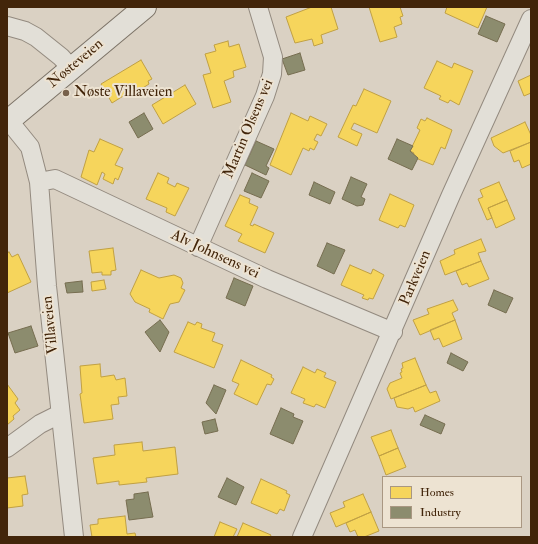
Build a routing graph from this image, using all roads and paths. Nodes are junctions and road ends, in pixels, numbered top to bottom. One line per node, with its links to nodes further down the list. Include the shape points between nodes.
1 (145, 7): 5 (main road, Nøsteveien)
2 (258, 7): 8 (street, Martin Olsens vei, via 273,57 272,74 265,96)
3 (531, 19): 9 (street, Parkveien)
4 (7, 26): 5 (street, via 25,31 36,38)
5 (71, 68): 6 (main road, Nøsteveien)
6 (8, 122): 7 (street, Villaveien, via 30,147)
7 (39, 182): 8 (street, Alv Johnsens vei, via 54,180); 10 (street, Villaveien)
8 (198, 247): 9 (street, Alv Johnsens vei)
9 (392, 332): 13 (street, Parkveien)
10 (60, 414): 11 (street, via 28,432); 12 (street, Villaveien)
11 (7, 448)
12 (74, 537)
13 (302, 537)

